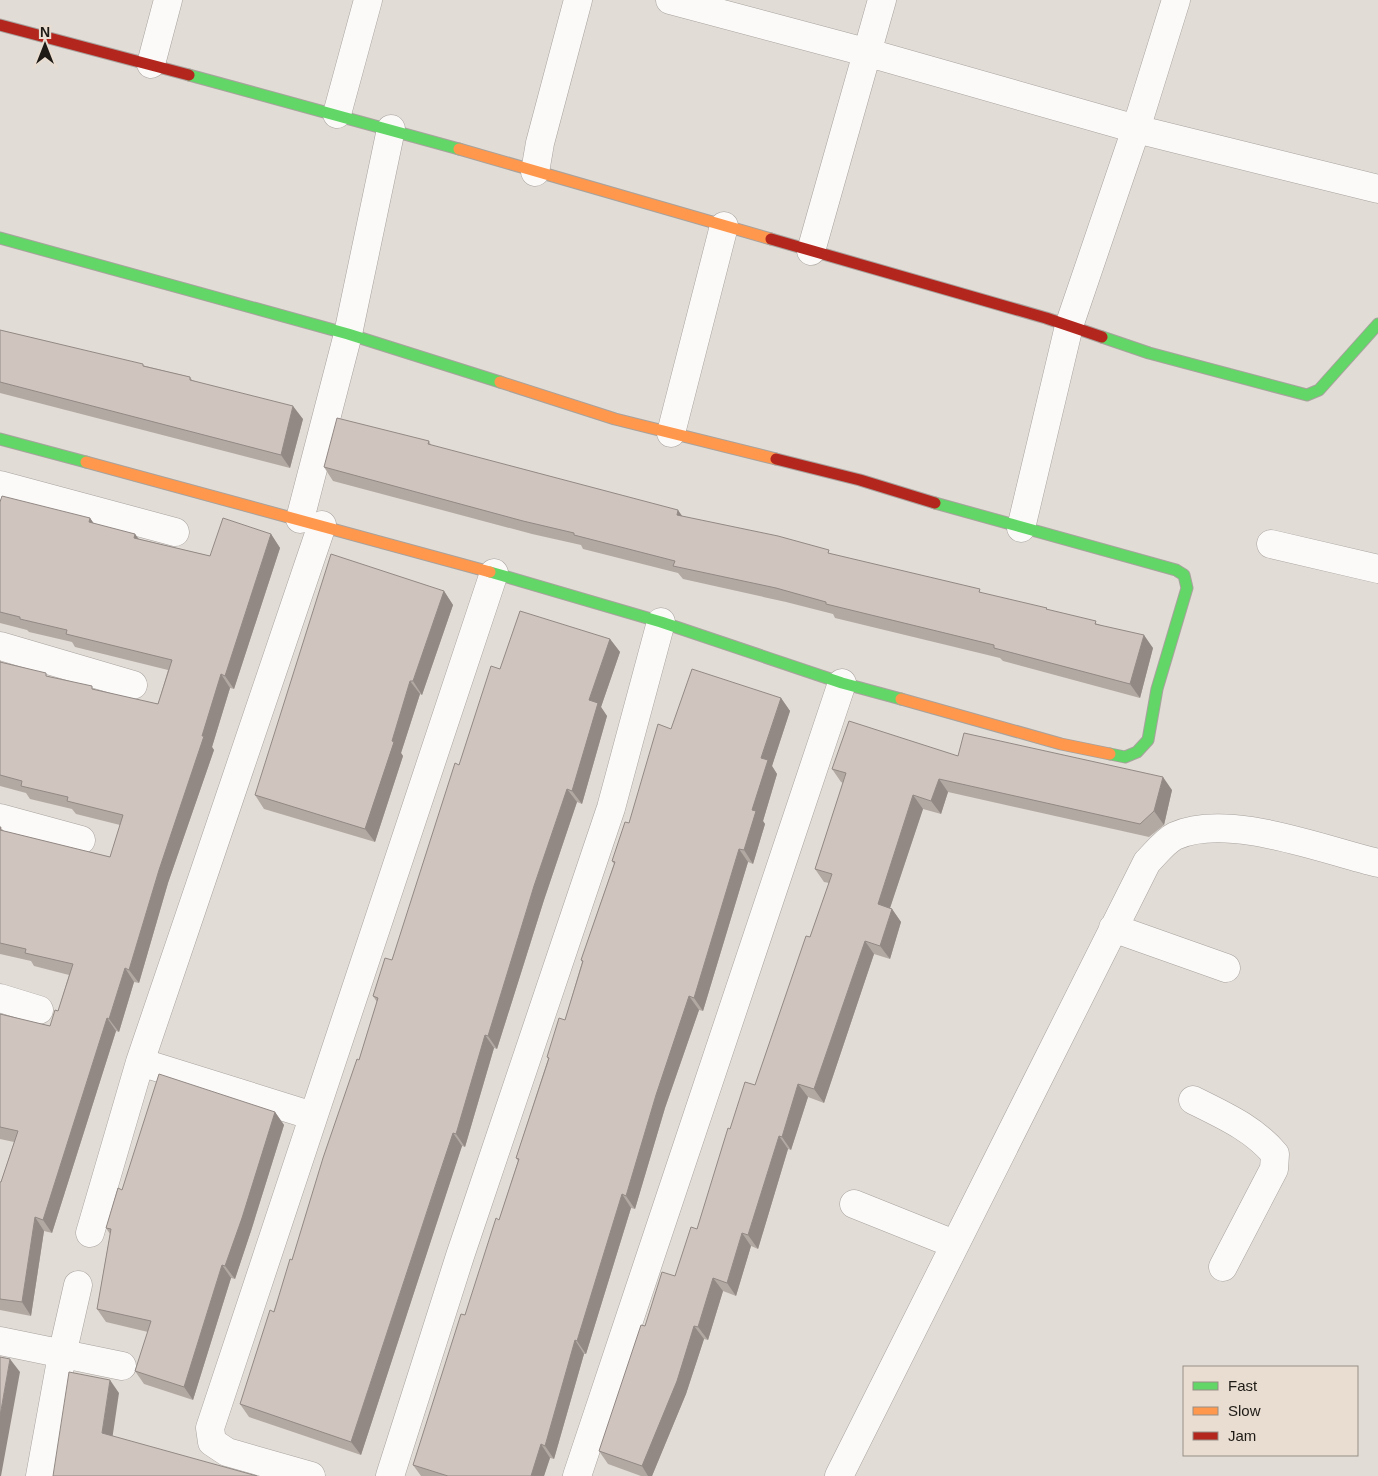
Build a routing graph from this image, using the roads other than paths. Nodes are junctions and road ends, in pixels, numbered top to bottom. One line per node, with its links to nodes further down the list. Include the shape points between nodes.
1 (168, 0): 9 (street)
2 (368, 0): 10 (street)
3 (578, 0): 13 (street)
4 (670, 0): 8 (street)
5 (882, 0): 8 (street)
6 (1176, 0): 12 (street)
7 (0, 25): 9 (street)
8 (869, 53): 12 (street); 17 (street)
9 (151, 64): 10 (street)
10 (337, 114): 11 (street)
11 (391, 129): 13 (street); 20 (street)
12 (1136, 129): 14 (street); 19 (street)
13 (535, 172): 15 (street)
14 (1378, 189)
15 (724, 226): 17 (street); 21 (street)
16 (0, 238): 20 (street)
17 (812, 251): 19 (street)
18 (1378, 324): 19 (street, via 1319,390 1307,395 1149,353)
19 (1069, 326): 25 (street)
20 (348, 334): 21 (street, via 615,419); 24 (street)
21 (672, 433): 25 (street, via 860,480)
22 (0, 439): 24 (street)
23 (0, 485): 26 (street)
24 (311, 522): 29 (street); 41 (street)
25 (1021, 528): 32 (street, via 1176,570 1184,575 1187,588 1158,690 1148,740 1137,752 1125,757 1062,744)
26 (175, 532)
27 (1271, 544): 28 (street)
28 (1378, 569)
29 (494, 573): 30 (street); 43 (street)
30 (661, 622): 32 (street); 55 (street, via 611,808 463,1246)
31 (0, 646): 33 (street)
32 (842, 683): 56 (street)
33 (133, 685)
34 (0, 818): 35 (street)
35 (81, 840)
36 (1378, 864): 37 (street, via 1296,841 1232,828 1202,828 1173,837 1147,862)
37 (1113, 928): 38 (street); 46 (street)
38 (1226, 968)
39 (0, 998): 40 (street)
40 (39, 1010)
41 (140, 1062): 43 (street); 45 (street)
42 (1193, 1100): 47 (street, via 1242,1126 1263,1140 1276,1154 1274,1169)
43 (313, 1116): 54 (street, via 210,1428 212,1442 227,1452)
44 (854, 1204): 46 (street)
45 (90, 1233)
46 (954, 1244): 52 (street)
47 (1223, 1267)
48 (78, 1285): 50 (street)
49 (0, 1341): 50 (street)
50 (62, 1355): 51 (street); 53 (street)
51 (122, 1366)
52 (844, 1473)
53 (40, 1476)
54 (311, 1476)
55 (390, 1476)
56 (577, 1476)

